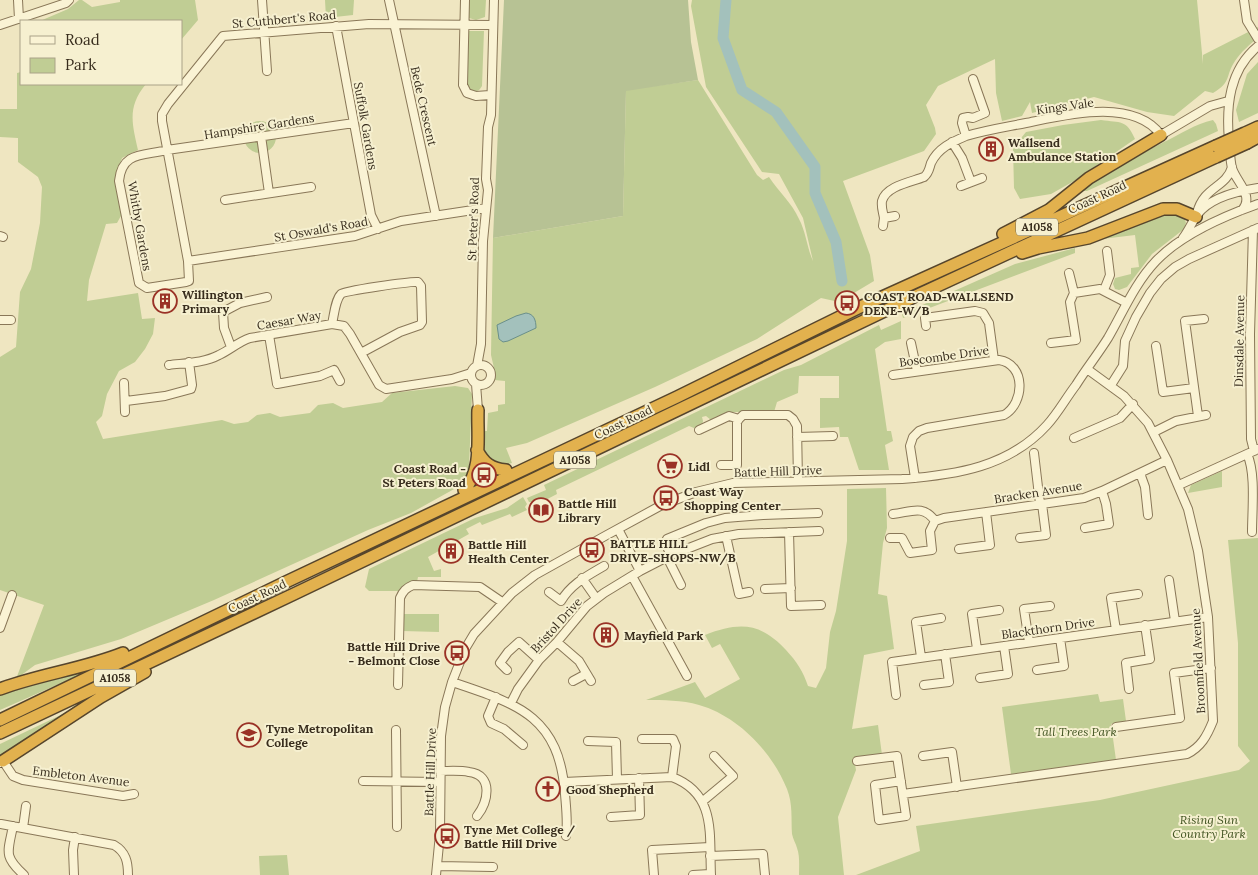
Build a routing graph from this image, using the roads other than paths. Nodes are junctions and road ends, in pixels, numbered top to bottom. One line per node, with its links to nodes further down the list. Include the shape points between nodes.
1 (18, 0): 8 (street)
2 (69, 0): 8 (street)
3 (262, 0): 14 (street)
4 (389, 0): 9 (street, Bede Crescent)
5 (465, 0): 11 (street)
6 (494, 0): 12 (street, St Peter's Road)
7 (1244, 0): 15 (street, via 1246,21)
8 (19, 19): 10 (street)
9 (394, 23): 11 (street, St Cuthbert's Road); 13 (street, St Cuthbert's Road); 44 (street, Bede Crescent)
10 (0, 25)
11 (465, 25): 12 (street, St Cuthbert's Road); 19 (street, via 463,85 467,93)
12 (493, 25): 19 (street, St Peter's Road)
13 (336, 26): 14 (street, St Cuthbert's Road); 21 (street, Suffolk Gardens)
14 (264, 32): 17 (street); 29 (street, St Cuthbert's Road, via 223,36 213,46 162,114)
15 (1258, 38)
16 (1258, 46): 20 (street, via 1240,67)
17 (267, 71)
18 (973, 79): 25 (street, via 985,113 963,118)
19 (490, 96): 41 (street, St Peter's Road)
20 (1228, 101): 23 (street, via 1210,106); 31 (street)
21 (354, 123): 24 (street, Hampshire Gardens); 48 (street, Suffolk Gardens, via 371,215)
22 (1258, 127): 27 (highway, Coast Road / A1058)
23 (1161, 135): 25 (street, Kings Vale, via 1148,122 1098,112 1058,116); 59 (highway, via 1089,178 1043,214)
24 (261, 136): 29 (street, Hampshire Gardens); 38 (street)
25 (966, 136): 28 (street, Kings Vale)
26 (1258, 137): 27 (highway, Coast Road / A1058)
27 (1246, 138): 30 (highway, Coast Road / A1058, bridge)
28 (952, 142): 33 (street); 45 (street, Kings Vale, via 937,153 924,177 888,192 882,199 884,222)
29 (167, 150): 51 (street, St Cuthbert's Road); 53 (street, Whitby Gardens, via 134,156 125,163 120,181 139,283 147,288 186,282)
30 (1216, 151): 56 (highway, Coast Road / A1058); 59 (highway, Coast Road / A1058)
31 (1232, 167): 37 (street); 46 (street, via 1226,179 1203,198)
32 (982, 178): 33 (street)
33 (971, 182): 34 (street)
34 (961, 186)
35 (311, 187): 38 (street)
36 (1258, 188): 37 (street, Battle Hill Drive)
37 (1244, 190): 42 (street, via 1246,204); 46 (street, Battle Hill Drive, via 1209,204)
38 (269, 194): 39 (street)
39 (225, 200)
40 (1258, 204): 42 (street, Battle Hill Drive)
41 (486, 208): 44 (street, St Oswald's Road); 75 (street, St Peter's Road)
42 (1242, 210): 43 (street, Battle Hill Drive)
43 (1232, 214): 46 (street, via 1210,221); 49 (street, Battle Hill Drive)
44 (436, 216): 48 (street, St Oswald's Road, via 401,221)
45 (895, 216)
46 (1196, 217): 49 (street, Battle Hill Drive); 56 (highway, via 1177,209 1163,209 1088,238 1020,254)
47 (1256, 229): 65 (street, Dinsdale Avenue); 82 (street, via 1189,259 1161,279 1136,317 1125,341 1124,366)
48 (378, 230): 51 (street, St Oswald's Road)
49 (1178, 243): 58 (street, Battle Hill Drive, via 1148,271)
50 (1107, 251): 54 (street, via 1110,275)
51 (188, 261): 53 (street, St Cuthbert's Road)
52 (1069, 273): 55 (street)
53 (190, 278)
54 (1104, 290): 55 (street); 58 (street)
55 (1074, 293): 68 (street, via 1070,302 1079,339)
56 (920, 294): 153 (highway, Coast Road / A1058)
57 (267, 297): 70 (street, via 240,303 223,312 224,328)
58 (1127, 303): 76 (street, Battle Hill Drive)
59 (858, 308): 84 (highway, Coast Road / A1058)
60 (1204, 319): 83 (street, via 1185,321)
61 (0, 320): 62 (street)
62 (11, 320)
63 (332, 324): 66 (street, Caesar Way); 71 (street, Caesar Way, via 344,326); 71 (street, via 339,296 344,292 382,285 420,284 420,325)
64 (926, 326): 72 (street, via 925,318 981,312 988,320)
65 (1254, 334): 98 (street, Dinsdale Avenue)
66 (269, 335): 70 (street, Caesar Way, via 250,338); 80 (street, via 277,384 334,370)
67 (912, 342): 77 (street)
68 (1051, 343)
69 (1156, 346): 83 (street, via 1163,392)
70 (231, 347): 73 (street, Caesar Way, via 213,358)
71 (361, 353): 79 (street, Caesar Way, via 379,385 386,389 452,379)
72 (994, 360): 77 (street, Boscombe Drive); 104 (street, Boscombe Drive, via 1006,362 1015,370 1019,392 1016,404 1000,417 919,431 910,446)
73 (189, 362): 74 (street, Caesar Way); 85 (street, via 191,389)
74 (169, 365)
75 (480, 365): 79 (street, St Peter's Road); 79 (street, St Peter's Road, via 489,368 491,375 489,381)
76 (1087, 369): 82 (street, Broomfield Avenue); 104 (street, Battle Hill Drive, via 1050,421 1020,448 984,466 959,473)
77 (917, 371): 78 (street, Boscombe Drive)
78 (893, 375)
79 (476, 380): 87 (street, St Peter's Road)
80 (340, 381)
81 (124, 383): 85 (street)
82 (1110, 385): 86 (street, Broomfield Avenue)
83 (1194, 388): 93 (street, via 1202,416 1176,421)
84 (677, 397): 102 (highway); 136 (highway, Coast Road / A1058)
85 (126, 401): 88 (street)
86 (1133, 404): 93 (street, Broomfield Avenue); 96 (street, via 1120,418)
87 (478, 405): 97 (highway)
88 (126, 412)
89 (704, 418): 91 (street)
90 (739, 418): 91 (street, via 729,416); 95 (street, via 743,415 788,415 797,426); 101 (street, via 737,465)
91 (709, 425): 92 (street)
92 (699, 430)
93 (1154, 432): 100 (street, Broomfield Avenue)
94 (833, 436): 95 (street)
95 (797, 437): 105 (street)
96 (1074, 438)
97 (477, 450): 102 (highway, via 489,466); 107 (highway, via 473,478)
98 (1253, 451): 106 (street); 124 (street, Dinsdale Avenue)
99 (1034, 453): 109 (street)
100 (1167, 460): 103 (street, Bracken Avenue); 106 (street, Broomfield Avenue)
101 (721, 465)
102 (506, 470): 107 (highway)
103 (1140, 473): 108 (street, Bracken Avenue); 115 (street)
104 (915, 478): 105 (street, Battle Hill Drive)
105 (798, 480): 119 (street, Battle Hill Drive, via 733,483 696,492 660,506)
106 (1179, 485): 150 (street, Broomfield Avenue, via 1194,532)
107 (464, 490): 136 (highway)
108 (1102, 491): 109 (street, Bracken Avenue, via 1076,500); 118 (street, via 1109,524)
109 (1041, 504): 110 (street, Bracken Avenue); 127 (street, via 1046,535)
110 (986, 512): 116 (street, Bracken Avenue); 129 (street, via 990,545)
111 (801, 514): 112 (street); 114 (street); 120 (street)
112 (818, 514)
113 (893, 514): 116 (street, via 925,511)
114 (763, 515): 117 (street); 122 (street)
115 (1148, 515)
116 (935, 521): 126 (street, via 930,531 932,550 910,553 902,538)
117 (706, 523): 128 (street); 130 (street, via 667,539)
118 (1085, 528)
119 (618, 529): 132 (street); 145 (street, Battle Hill Drive, via 536,575)
120 (802, 531): 121 (street, Bristol Drive); 123 (street, Bristol Drive)
121 (818, 531)
122 (764, 532): 123 (street, Bristol Drive); 125 (street, Bristol Drive)
123 (789, 532): 138 (street)
124 (1252, 532)
125 (726, 536): 128 (street, Bristol Drive); 141 (street, via 739,594)
126 (890, 538)
127 (1020, 538)
128 (712, 539): 130 (street, Bristol Drive)
129 (959, 549)
130 (669, 556): 132 (street, Bristol Drive); 137 (street)
131 (604, 566): 134 (street)
132 (640, 572): 133 (street, Bristol Drive)
133 (632, 576): 144 (street, Bristol Drive); 168 (street)
134 (582, 578): 140 (street, via 566,591 560,601); 144 (street)
135 (1169, 580): 152 (street)
136 (288, 581): 149 (highway, Coast Road / A1058)
137 (681, 585)
138 (791, 588): 139 (street); 146 (street, via 791,606)
139 (765, 589)
140 (549, 592)
141 (749, 592)
142 (1138, 594): 156 (street, via 1111,598)
143 (12, 595): 155 (street)
144 (596, 598): 158 (street, Bristol Drive)
145 (502, 602): 171 (street, Battle Hill Drive, via 466,646); 172 (street, via 480,587 408,587 400,598)
146 (821, 605)
147 (1050, 606): 159 (street, via 1024,609)
148 (999, 610): 161 (street, via 972,614)
149 (218, 615): 174 (highway, via 106,660); 179 (highway, Coast Road / A1058)
150 (1208, 616): 152 (street, Blackthorn Drive); 165 (street, Broomfield Avenue)
151 (941, 618): 163 (street, via 916,622)
152 (1175, 621): 154 (street, Blackthorn Drive)
153 (229, 624): 182 (highway, Coast Road / A1058); 189 (highway, via 101,697)
154 (1145, 625): 156 (street, Blackthorn Drive); 175 (street, via 1150,660 1126,663)
155 (0, 628)
156 (1116, 630): 157 (street, Blackthorn Drive)
157 (1060, 638): 159 (street, Blackthorn Drive); 167 (street, via 1064,666)
158 (557, 642): 164 (street, Bristol Drive); 170 (street, via 579,661 588,677)
159 (1029, 642): 160 (street, Blackthorn Drive)
160 (1004, 646): 161 (street, Blackthorn Drive); 169 (street, via 1008,674)
161 (977, 649): 162 (street, Blackthorn Drive)
162 (945, 654): 163 (street, Blackthorn Drive); 173 (street, via 949,682)
163 (921, 657): 176 (street, Blackthorn Drive, via 892,662)
164 (539, 660): 166 (street, via 519,642 500,663); 178 (street, Bristol Drive)
165 (1211, 668): 180 (street, via 1174,673 1180,718); 199 (street, Broomfield Avenue, via 1213,721 1207,736 1187,754)
166 (508, 670)
167 (1037, 670)
168 (686, 676)
169 (980, 678)
170 (573, 681)
171 (452, 682): 177 (street); 190 (street, Battle Hill Drive, via 441,736)
172 (398, 685)
173 (924, 686)
174 (0, 689)
175 (1129, 689)
176 (896, 695)
177 (496, 697): 178 (street); 185 (street, via 488,716 491,723)
178 (510, 703): 197 (street, via 536,720 548,734 560,761)
179 (0, 720)
180 (1116, 727)
181 (396, 730): 198 (street)
182 (0, 733)
183 (642, 739): 191 (street, via 676,741)
184 (588, 741): 193 (street, via 616,742)
185 (523, 745)
186 (714, 756): 202 (street, via 733,776)
187 (923, 756): 199 (street, via 952,752)
188 (857, 761): 195 (street, via 897,756)
189 (2, 762): 200 (street, Embleton Avenue, via 13,776 23,780 123,796)
190 (440, 771): 196 (street, Battle Hill Drive); 204 (street, via 470,772 484,781 487,800)
191 (672, 777): 192 (street); 202 (street, via 694,788)
192 (639, 778): 193 (street); 205 (street, via 640,815)
193 (617, 779): 197 (street)
194 (363, 781): 198 (street)
195 (901, 781): 201 (street); 201 (street, via 875,785 880,820 906,816)
196 (440, 782): 198 (street); 214 (street, Battle Hill Drive)
197 (564, 782): 210 (street)
198 (397, 783): 208 (street)
199 (957, 787): 201 (street, Broomfield Avenue)
200 (134, 794)
201 (902, 794)
202 (703, 801): 212 (street)
203 (26, 806): 209 (street)
204 (477, 816)
205 (611, 817)
206 (1, 824): 207 (street)
207 (13, 826): 209 (street); 216 (street, via 9,858)
208 (397, 827)
209 (23, 828): 211 (street)
210 (566, 836)
211 (75, 837): 217 (street); 218 (street, via 117,846 127,860)
212 (710, 847): 213 (street); 220 (street, via 652,850)
213 (710, 856): 222 (street); 223 (street, via 763,854)
214 (438, 866): 215 (street); 219 (street, Battle Hill Drive)
215 (493, 867)
216 (24, 875)
217 (74, 875)
218 (128, 875)
219 (436, 875)
220 (654, 875)
221 (694, 875): 222 (street)
222 (710, 875)
223 (765, 875)

